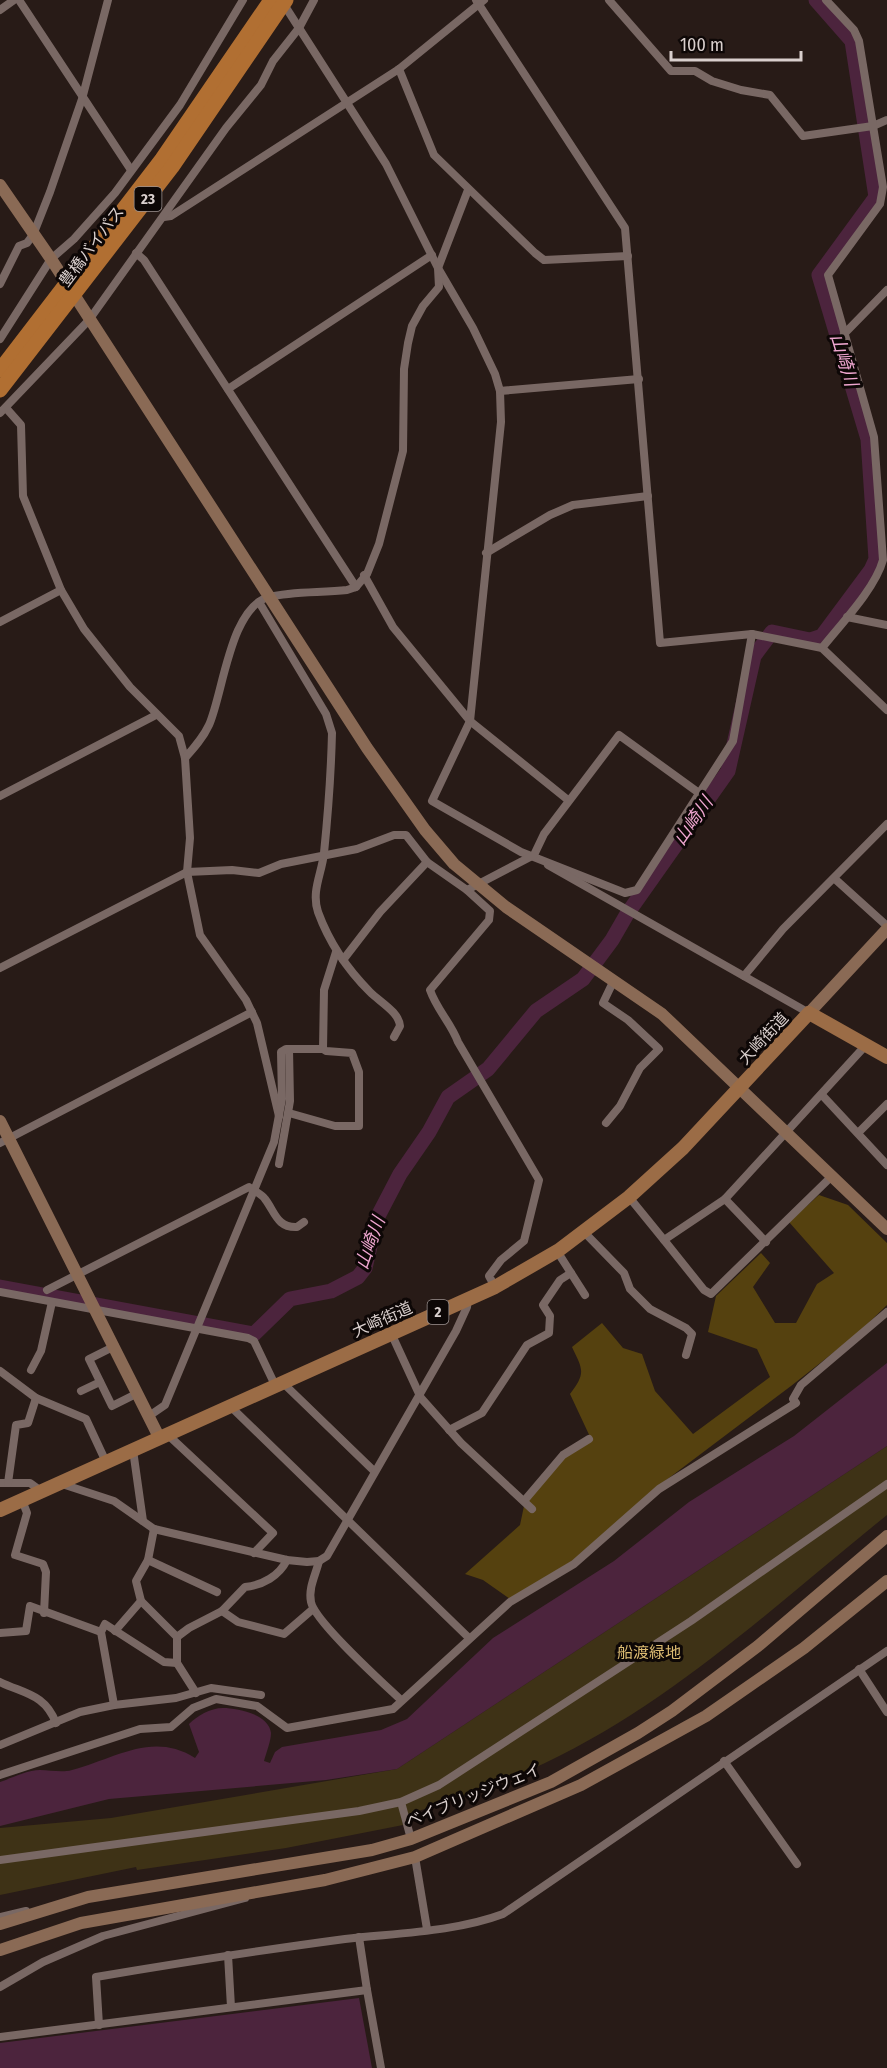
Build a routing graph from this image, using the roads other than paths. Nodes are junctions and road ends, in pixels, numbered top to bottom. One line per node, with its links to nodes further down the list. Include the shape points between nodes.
1 (14, 0): 12 (street)
2 (19, 0): 15 (street)
3 (108, 0): 15 (street)
4 (243, 0): 19 (street, via 180,105)
5 (271, 0): 34 (highway, 豊橋バイパス / 23, via 162,159)
6 (281, 0): 11 (street)
7 (314, 0): 13 (street)
8 (609, 0): 18 (street, via 671,71 695,71 712,81 770,95 803,136)
9 (826, 0): 18 (street, via 860,41)
10 (480, 1): 14 (street); 26 (street, via 614,209 625,228)
11 (288, 7): 13 (street); 37 (highway, 豊橋バイパス / 23, via 172,167)
12 (0, 10)
13 (299, 28): 16 (street); 22 (street)
14 (399, 69): 16 (street); 21 (street, via 434,154)
15 (82, 99): 19 (street); 23 (street)
16 (348, 102): 22 (street); 25 (street, via 386,164)
17 (887, 120): 18 (street)
18 (873, 126): 32 (street, via 883,195 828,275)
19 (131, 170): 27 (street, via 74,239)
20 (0, 185): 23 (street)
21 (468, 190): 26 (street, via 544,260); 28 (street)
22 (164, 217): 24 (street)
23 (33, 236): 27 (street); 29 (street, via 19,246)
24 (136, 253): 31 (street); 36 (street)
25 (432, 255): 28 (street); 36 (street)
26 (628, 256): 35 (street)
27 (51, 259): 31 (street); 33 (street)
28 (438, 268): 38 (street, via 477,336); 44 (street, via 439,287 412,326 404,369 404,451 379,544)
29 (0, 284)
30 (887, 290): 32 (street)
31 (89, 320): 39 (street); 47 (street)
32 (844, 333): 41 (street, via 874,437)
33 (0, 339)
34 (0, 370)
35 (639, 380): 38 (street); 40 (street)
36 (228, 388): 45 (street)
37 (0, 390)
38 (500, 391): 42 (street, via 501,422)
39 (3, 411): 46 (street, via 21,425 23,496)
40 (648, 496): 42 (street, via 573,505); 51 (street, via 660,643)
41 (885, 532): 43 (street)
42 (486, 553): 55 (street)
43 (884, 572): 48 (street)
44 (364, 575): 45 (street); 55 (street, via 393,627)
45 (356, 587): 47 (street)
46 (61, 590): 49 (street); 54 (street, via 84,629)
47 (263, 600): 56 (street, via 254,605 232,642 210,724); 62 (street, via 330,723); 66 (street, via 425,830)
48 (847, 616): 50 (street); 52 (street)
49 (0, 622)
50 (887, 625)
51 (752, 634): 52 (street); 57 (street, via 733,741)
52 (822, 648): 53 (street)
53 (887, 710)
54 (156, 715): 56 (street, via 179,736); 58 (street)
55 (470, 721): 59 (street); 61 (street, via 432,801 521,852)
56 (185, 758): 64 (street, via 190,838)
57 (699, 793): 59 (street, via 619,735); 61 (street, via 637,890 625,893)
58 (0, 796)
59 (568, 800): 61 (street)
60 (887, 824): 65 (street)
61 (534, 855): 66 (street); 71 (street)
62 (324, 857): 63 (street, via 400,834); 64 (street, via 281,864 259,873); 68 (street, via 315,902)
63 (427, 862): 66 (street); 69 (street, via 380,912)
64 (187, 872): 70 (street); 73 (street, via 201,939)
65 (835, 879): 67 (street); 71 (street, via 783,930)
66 (473, 888): 72 (street); 104 (street, via 490,911 489,920 430,990 435,1005 452,1026 539,1180 524,1240 489,1276)
67 (887, 928): 74 (street)
68 (336, 952): 69 (street); 78 (street, via 324,990)
69 (343, 960): 75 (street, via 397,1016 400,1026)
70 (0, 968)
71 (744, 976): 74 (street)
72 (614, 980): 80 (street, via 662,1014); 86 (street, via 603,1003 659,1049 640,1068)
73 (252, 1012): 84 (street); 89 (street)
74 (809, 1013): 76 (main road); 80 (main road, 大崎街道 / 2)
75 (394, 1037)
76 (866, 1045): 79 (main road); 81 (street)
77 (289, 1049): 78 (street); 83 (street); 84 (street, via 281,1052 280,1057)
78 (323, 1049): 83 (street, via 352,1053 358,1072 359,1126 335,1126)
79 (887, 1057)
80 (739, 1088): 87 (street); 94 (main road, 大崎街道 / 2, via 683,1148)
81 (822, 1095): 87 (street); 88 (street)
82 (887, 1104): 88 (street)
83 (289, 1113): 90 (street)
84 (279, 1116): 93 (street)
85 (0, 1121): 89 (street)
86 (606, 1123)
87 (786, 1133): 92 (street); 95 (street)
88 (858, 1133): 91 (street)
89 (4, 1140): 102 (street)
90 (279, 1164)
91 (887, 1165)
92 (832, 1176): 97 (street); 100 (street)
93 (256, 1192): 96 (street, via 265,1198 283,1225 297,1227); 102 (street, via 249,1187); 112 (street)
94 (628, 1197): 98 (main road, 大崎街道 / 2); 99 (street)
95 (725, 1199): 99 (street); 100 (street)
96 (304, 1222)
97 (887, 1229)
98 (583, 1231): 101 (main road, 大崎街道 / 2); 115 (street, via 624,1273 630,1289 650,1309 692,1334)
99 (664, 1240): 100 (street, via 711,1294)
100 (766, 1242)
101 (557, 1251): 103 (street); 104 (main road, 大崎街道 / 2)
102 (78, 1273): 105 (street); 110 (street)
103 (571, 1273): 107 (street); 126 (street, via 560,1280 543,1305 550,1316 549,1333 526,1345 482,1413)
104 (495, 1287): 108 (main road, 大崎街道 / 2)
105 (47, 1290)
106 (0, 1292): 109 (street)
107 (585, 1295)
108 (468, 1298): 113 (main road, 大崎街道 / 2); 122 (street, via 456,1331)
109 (52, 1302): 110 (street); 116 (street, via 41,1351)
110 (95, 1306): 112 (street); 114 (street)
111 (887, 1312): 160 (street, via 801,1385 793,1400 796,1403 659,1489 574,1564 510,1602)
112 (199, 1326): 119 (street, via 254,1341); 125 (street, via 165,1405)
113 (391, 1333): 119 (main road, 大崎街道 / 2); 122 (street)
114 (115, 1346): 118 (street, via 88,1359); 121 (street)
115 (686, 1355)
116 (31, 1370)
117 (0, 1371): 123 (street)
118 (100, 1382): 120 (street); 121 (street, via 112,1406)
119 (278, 1384): 124 (main road, 大崎街道 / 2); 131 (street)
120 (81, 1391)
121 (138, 1393): 125 (street)
122 (420, 1394): 126 (street); 131 (street)
123 (36, 1398): 130 (street, via 86,1419); 132 (street, via 28,1423 16,1425)
124 (230, 1406): 127 (main road, 大崎街道 / 2); 140 (street)
125 (149, 1416): 127 (street)
126 (449, 1430): 137 (street)
127 (163, 1435): 129 (main road, 大崎街道 / 2); 145 (street, via 273,1533)
128 (589, 1440): 137 (street, via 563,1455)
129 (134, 1450): 130 (main road, 大崎街道 / 2); 141 (street)
130 (106, 1462): 133 (main road, 大崎街道 / 2)
131 (375, 1471): 140 (street)
132 (4, 1483): 135 (street, via 30,1483)
133 (59, 1483): 135 (main road, 大崎街道 / 2); 141 (street, via 103,1496)
134 (887, 1484): 175 (street, via 691,1621 439,1785)
135 (41, 1491): 136 (main road, 大崎街道 / 2)
136 (22, 1500): 138 (main road, 大崎街道 / 2); 155 (street, via 27,1513 15,1555 43,1564)
137 (524, 1502): 139 (street)
138 (0, 1509)
139 (532, 1509)
140 (348, 1519): 148 (street, via 327,1557); 160 (street)
141 (143, 1521): 142 (street)
142 (154, 1529): 145 (street); 146 (street)
143 (887, 1536): 149 (street, ベイブリッジウェイ)
144 (887, 1546): 149 (street)
145 (254, 1553): 147 (street)
146 (148, 1560): 151 (street); 152 (street, via 136,1581)
147 (287, 1560): 148 (street); 154 (street, via 279,1573 245,1587)
148 (319, 1561): 153 (street, via 310,1590)
149 (849, 1569): 176 (street, ベイブリッジウェイ, via 723,1673 638,1733 551,1782)
150 (887, 1581): 177 (street, ベイブリッジウェイ, via 804,1648 706,1716 581,1785)
151 (217, 1592)
152 (141, 1601): 156 (street); 159 (street)
153 (314, 1609): 154 (street, via 284,1634 238,1622); 167 (street, via 348,1651)
154 (222, 1611): 159 (street)
155 (44, 1613): 157 (street); 158 (street, via 30,1606 26,1631)
156 (115, 1631): 157 (street, via 105,1624); 162 (street, via 164,1662)
157 (101, 1632): 169 (street)
158 (0, 1633)
159 (177, 1637): 162 (street)
160 (469, 1638): 167 (street)
161 (887, 1651): 163 (street)
162 (177, 1663): 165 (street)
163 (859, 1669): 170 (street); 173 (street)
164 (0, 1682): 171 (street, via 38,1697 50,1708)
165 (198, 1692): 166 (street, via 211,1688); 168 (street); 169 (street)
166 (261, 1695)
167 (401, 1700): 168 (street, via 384,1713 287,1728 257,1706 216,1699)
168 (205, 1704): 174 (street, via 193,1708 171,1727 140,1729)
169 (114, 1705): 171 (street, via 80,1712)
170 (887, 1712)
171 (56, 1723): 172 (street)
172 (0, 1745)
173 (724, 1761): 179 (street); 184 (street, via 503,1914 459,1927)
174 (0, 1775)
175 (401, 1802): 176 (street); 178 (street)
176 (411, 1839): 181 (street, ベイブリッジウェイ, via 327,1859 88,1897)
177 (415, 1857): 180 (street, ベイブリッジウェイ); 184 (street)
178 (0, 1860)
179 (797, 1864)
180 (257, 1893): 186 (street, ベイブリッジウェイ, via 81,1923); 188 (street, via 103,1936)
181 (48, 1908): 182 (street); 183 (street, ベイブリッジウェイ)
182 (0, 1917)
183 (0, 1924)
184 (428, 1929): 185 (street)
185 (359, 1937): 187 (street); 189 (street)
186 (0, 1950)
187 (228, 1955): 190 (street); 191 (street, via 96,1977)
188 (2, 1985)
189 (367, 1989): 190 (street); 193 (street)
190 (231, 2007): 191 (street)
191 (99, 2025): 192 (street)
192 (0, 2037)
193 (381, 2068)

